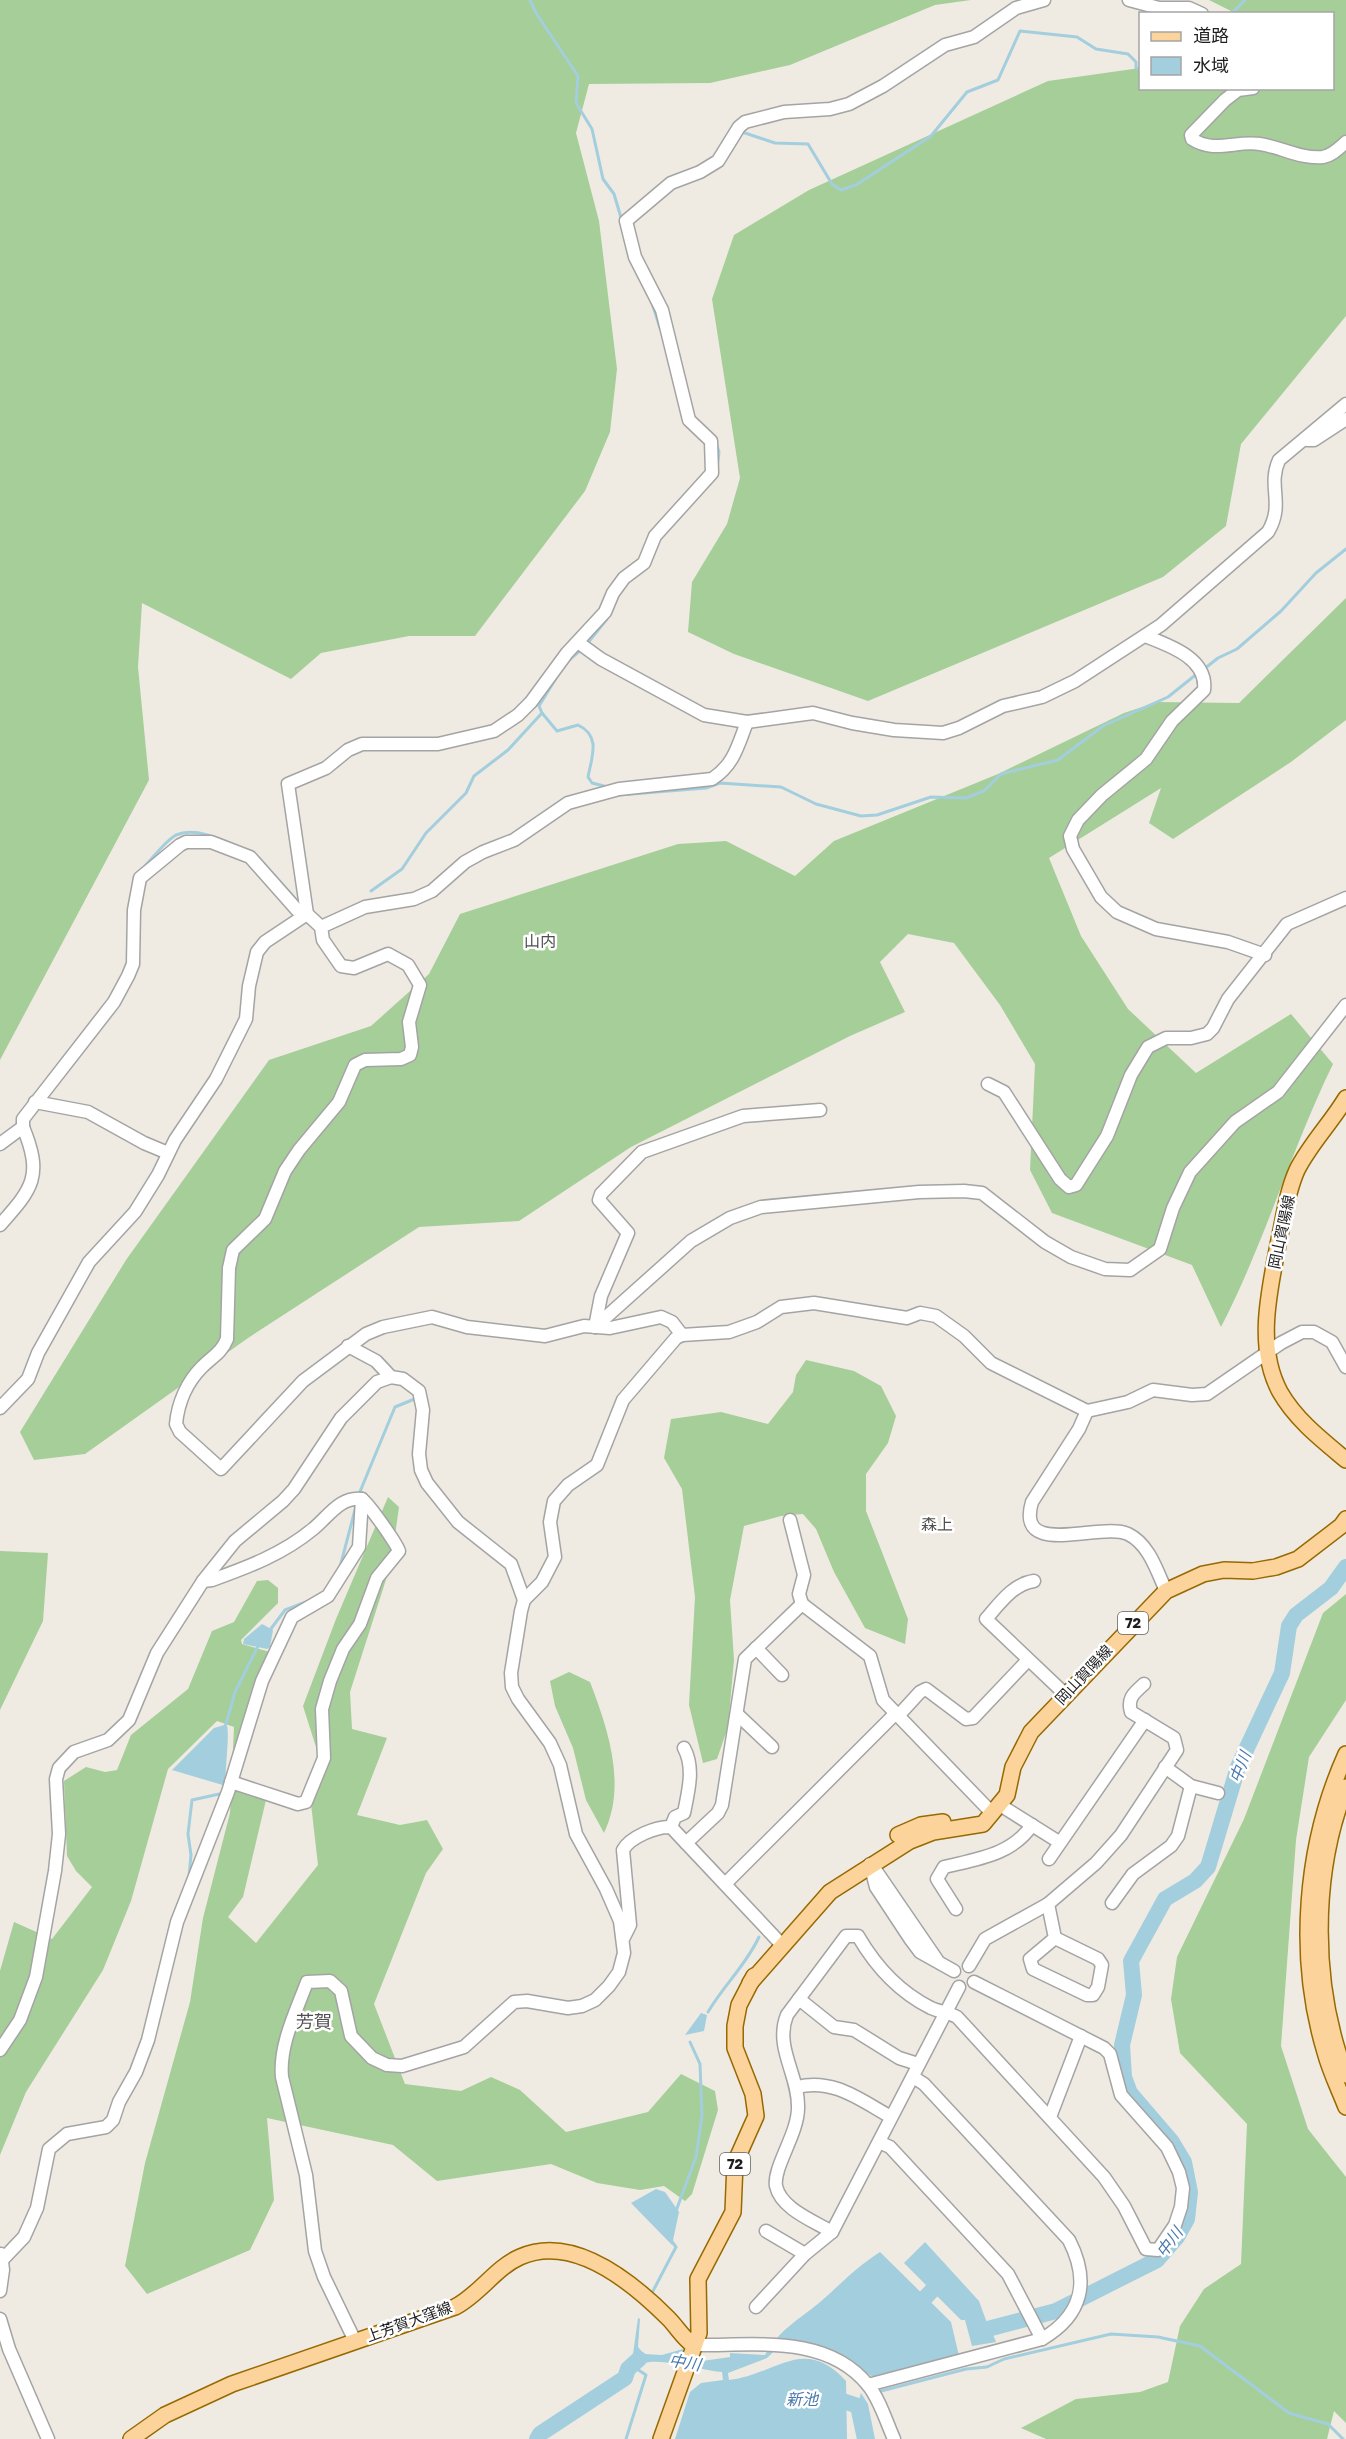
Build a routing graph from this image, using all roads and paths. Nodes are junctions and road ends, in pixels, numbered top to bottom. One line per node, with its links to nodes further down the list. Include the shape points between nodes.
1 (1044, 0): 10 (street, via 1016,9 974,37 945,45 849,105 784,112 746,122 718,161 671,183 626,221 635,257 663,310 692,424 711,441 712,472 655,536 644,563 624,578)
2 (1129, 0): 3 (street)
3 (1198, 12)
4 (1238, 90): 5 (street, via 1191,135 1192,139 1216,147 1258,143 1309,156 1334,153)
5 (1346, 142)
6 (1346, 404): 8 (street)
7 (1346, 419): 8 (street, via 1314,440)
8 (1303, 440): 9 (street, via 1279,460 1275,469 1277,514 1268,532)
9 (1145, 636): 11 (street, via 1075,681 1042,697 1003,706 943,733 894,730 813,713); 15 (street, via 1178,650 1201,671 1204,690 1172,721 1146,759 1078,820 1070,836 1073,849 1101,897 1117,912 1156,929 1228,942)
10 (583, 646): 11 (street, via 704,714); 13 (street, via 567,653 525,708 494,731 424,746 362,744 326,768 288,784)
11 (747, 722): 14 (street, via 733,760 712,779 619,789 568,803 514,840 465,862 432,891 414,899 365,907)
12 (1346, 898): 15 (street, via 1287,924)
13 (307, 914): 14 (street); 19 (street, via 297,910 250,857 211,842 180,845 140,878 134,910 132,964 114,1002); 23 (street, via 265,942 257,952 243,1027 216,1079)
14 (321, 927): 27 (street, via 323,940 341,966 354,968 388,954 408,965 419,980 420,991 409,1022 412,1051 401,1059 365,1060 355,1065 339,1102 285,1171 265,1220 233,1250 227,1339 223,1349 187,1387 176,1424 221,1468 303,1381)
15 (1265, 955): 17 (street, via 1228,999 1207,1034 1166,1038 1148,1047 1131,1075 1107,1136 1076,1185 1069,1187 1060,1179 1004,1092)
16 (1346, 1005): 25 (street, via 1278,1092 1235,1122 1190,1172 1160,1249 1130,1270 1105,1269 1071,1257 1045,1242 982,1193 920,1192 761,1207 730,1218 692,1241)
17 (988, 1084)
18 (1346, 1098): 28 (main road, 岡山賀陽線, via 1297,1170 1287,1198 1268,1301)
19 (35, 1101): 21 (street); 23 (street, via 88,1112)
20 (820, 1110): 25 (street, via 743,1116 632,1159 599,1200 628,1233 601,1296)
21 (18, 1130): 22 (street); 24 (street, via 35,1163 34,1176 24,1197)
22 (0, 1144)
23 (168, 1153): 31 (street, via 135,1212 88,1262 28,1379)
24 (0, 1225)
25 (595, 1327): 26 (street, via 610,1328 661,1317 672,1322); 27 (street, via 545,1336 467,1327 423,1317 375,1330)
26 (682, 1335): 32 (street, via 729,1332 757,1322 781,1307 814,1303 907,1318 920,1313 936,1316 991,1363); 40 (street, via 667,1346 622,1400 597,1465 568,1485 554,1501 550,1522 555,1557 542,1582)
27 (348, 1346): 30 (street, via 376,1361)
28 (1269, 1351): 29 (street, via 1292,1335 1314,1332 1332,1342); 32 (street, via 1207,1394 1153,1390 1128,1402); 33 (main road, 岡山賀陽線, via 1279,1390 1292,1410)
29 (1346, 1367)
30 (391, 1377): 37 (street, via 377,1382 341,1418 294,1489 235,1541); 40 (street, via 412,1384 423,1400 419,1454 427,1483 458,1522 511,1564)
31 (0, 1408)
32 (1087, 1412): 39 (street, via 1032,1502 1028,1516 1031,1525 1041,1534 1117,1530 1127,1533 1148,1552)
33 (1346, 1461)
34 (362, 1499): 37 (street, via 342,1503 313,1529 270,1557); 54 (street, via 359,1547 328,1596 292,1617 262,1681); 54 (street, via 370,1503 399,1551 377,1578 360,1624 343,1649 330,1681 322,1709 324,1758 306,1802 298,1804)
35 (1346, 1519): 39 (main road, 岡山賀陽線 / 72, via 1298,1559 1253,1571 1203,1574)
36 (790, 1520): 41 (street, via 804,1575)
37 (203, 1581): 79 (street, via 157,1653 129,1719 108,1740 74,1752 59,1768 55,1871 36,1977 20,2020)
38 (1034, 1581): 43 (street, via 1013,1590 986,1619)
39 (1166, 1591): 46 (main road, 岡山賀陽線 / 72)
40 (524, 1600): 69 (street, via 518,1619 512,1687 554,1750 576,1834 614,1905)
41 (802, 1604): 42 (street); 48 (street, via 870,1656 882,1700)
42 (756, 1648): 44 (street); 47 (street, via 745,1659)
43 (1028, 1660): 46 (street); 48 (street, via 973,1718 966,1719 926,1689)
44 (783, 1675)
45 (1144, 1684): 49 (street, via 1129,1703 1131,1712)
46 (1066, 1695): 58 (main road, 岡山賀陽線 / 72, via 1024,1742 1007,1795)
47 (737, 1714): 50 (street); 62 (street, via 722,1805)
48 (896, 1715): 58 (street); 65 (street)
49 (1145, 1720): 53 (street, via 1174,1738 1177,1750); 61 (street)
50 (772, 1747)
51 (684, 1748): 60 (street, via 690,1790 684,1813 675,1817)
52 (1346, 1754): 84 (main road, via 1318,1839 1308,1963 1325,2053)
53 (1165, 1767): 55 (street); 67 (street, via 1121,1835 1096,1863)
54 (231, 1782): 91 (street, via 177,1922 148,2040 113,2120 106,2127 67,2134 49,2149 37,2208 24,2237)
55 (1191, 1786): 57 (street); 66 (street, via 1178,1836 1171,1846 1133,1874)
56 (1346, 1787): 81 (main road, via 1330,1843 1323,1888 1321,1962 1336,2049)
57 (1218, 1793)
58 (994, 1812): 59 (street); 64 (main road, 72, via 983,1824 933,1832)
59 (1032, 1825): 61 (street); 68 (street, via 1023,1838 994,1855 944,1867 937,1879)
60 (671, 1827): 62 (street); 69 (street, via 661,1826 626,1844 623,1850 630,1925)
61 (1059, 1842): 63 (street)
62 (686, 1843): 65 (street)
63 (1049, 1858)
64 (868, 1861): 71 (main road, 72, via 830,1892); 73 (street, via 876,1887 920,1952)
65 (725, 1884): 71 (street)
66 (1112, 1903)
67 (1048, 1904): 70 (street); 72 (street, via 985,1939)
68 (956, 1910)
69 (624, 1937): 96 (street, via 619,1972 595,2000 568,2008 514,2002 464,2047 413,2065 387,2065 372,2058 351,2036 341,1991 330,1982 307,1982 281,2061 282,2077 306,2175 315,2252)
70 (1055, 1938): 70 (street, via 1098,1959 1102,1972 1093,1995 1033,1969 1030,1959)
71 (781, 1944): 97 (main road, 72, via 750,1983 739,2005 735,2048 753,2094 756,2116 735,2163 733,2212 698,2279 700,2323)
72 (969, 1966): 73 (street, via 959,1966); 74 (street, via 975,1973)
73 (954, 1971): 75 (street, via 953,1978)
74 (974, 1982): 75 (street, via 966,1988); 78 (street)
75 (959, 1987): 77 (street)
76 (800, 2000): 77 (street, via 846,1936 858,1936 871,1958 903,1990 934,2010); 80 (street, via 834,2027 854,2030 899,2058); 83 (street, via 781,2030)
77 (946, 2011): 80 (street); 86 (street, via 957,2017)
78 (1081, 2036): 86 (street); 86 (street, via 1110,2054 1121,2095 1167,2146 1179,2172 1183,2188 1181,2207 1175,2225 1158,2250 1146,2249 1124,2205 1104,2177)
79 (0, 2050)
80 (918, 2064): 82 (street)
81 (1346, 2075)
82 (913, 2077): 85 (street); 95 (street, via 924,2084 1069,2240 1078,2258 1081,2277 1077,2301 1057,2330)
83 (797, 2087): 85 (street, via 811,2083 838,2087); 89 (street, via 795,2130 778,2167 776,2186 792,2208)
84 (1346, 2107)
85 (891, 2117): 87 (street)
86 (1050, 2117)
87 (879, 2142): 89 (street); 95 (street, via 890,2147 1008,2274)
88 (766, 2231): 90 (street)
89 (832, 2232): 90 (street)
90 (805, 2254): 93 (street)
91 (2, 2255): 92 (street)
92 (0, 2291)
93 (756, 2307)
94 (0, 2319): 100 (street)
95 (1042, 2339): 98 (street)
96 (355, 2341): 97 (main road, 上芳賀大窪線, via 455,2307 504,2266 522,2256 555,2251 592,2260 609,2270 669,2319); 99 (main road, 上芳賀大窪線, via 232,2384 165,2415)
97 (693, 2347): 98 (street, via 813,2349 846,2364); 101 (main road)
98 (868, 2385): 102 (street)
99 (135, 2438)
100 (48, 2439)
101 (661, 2439)
102 (894, 2439)

